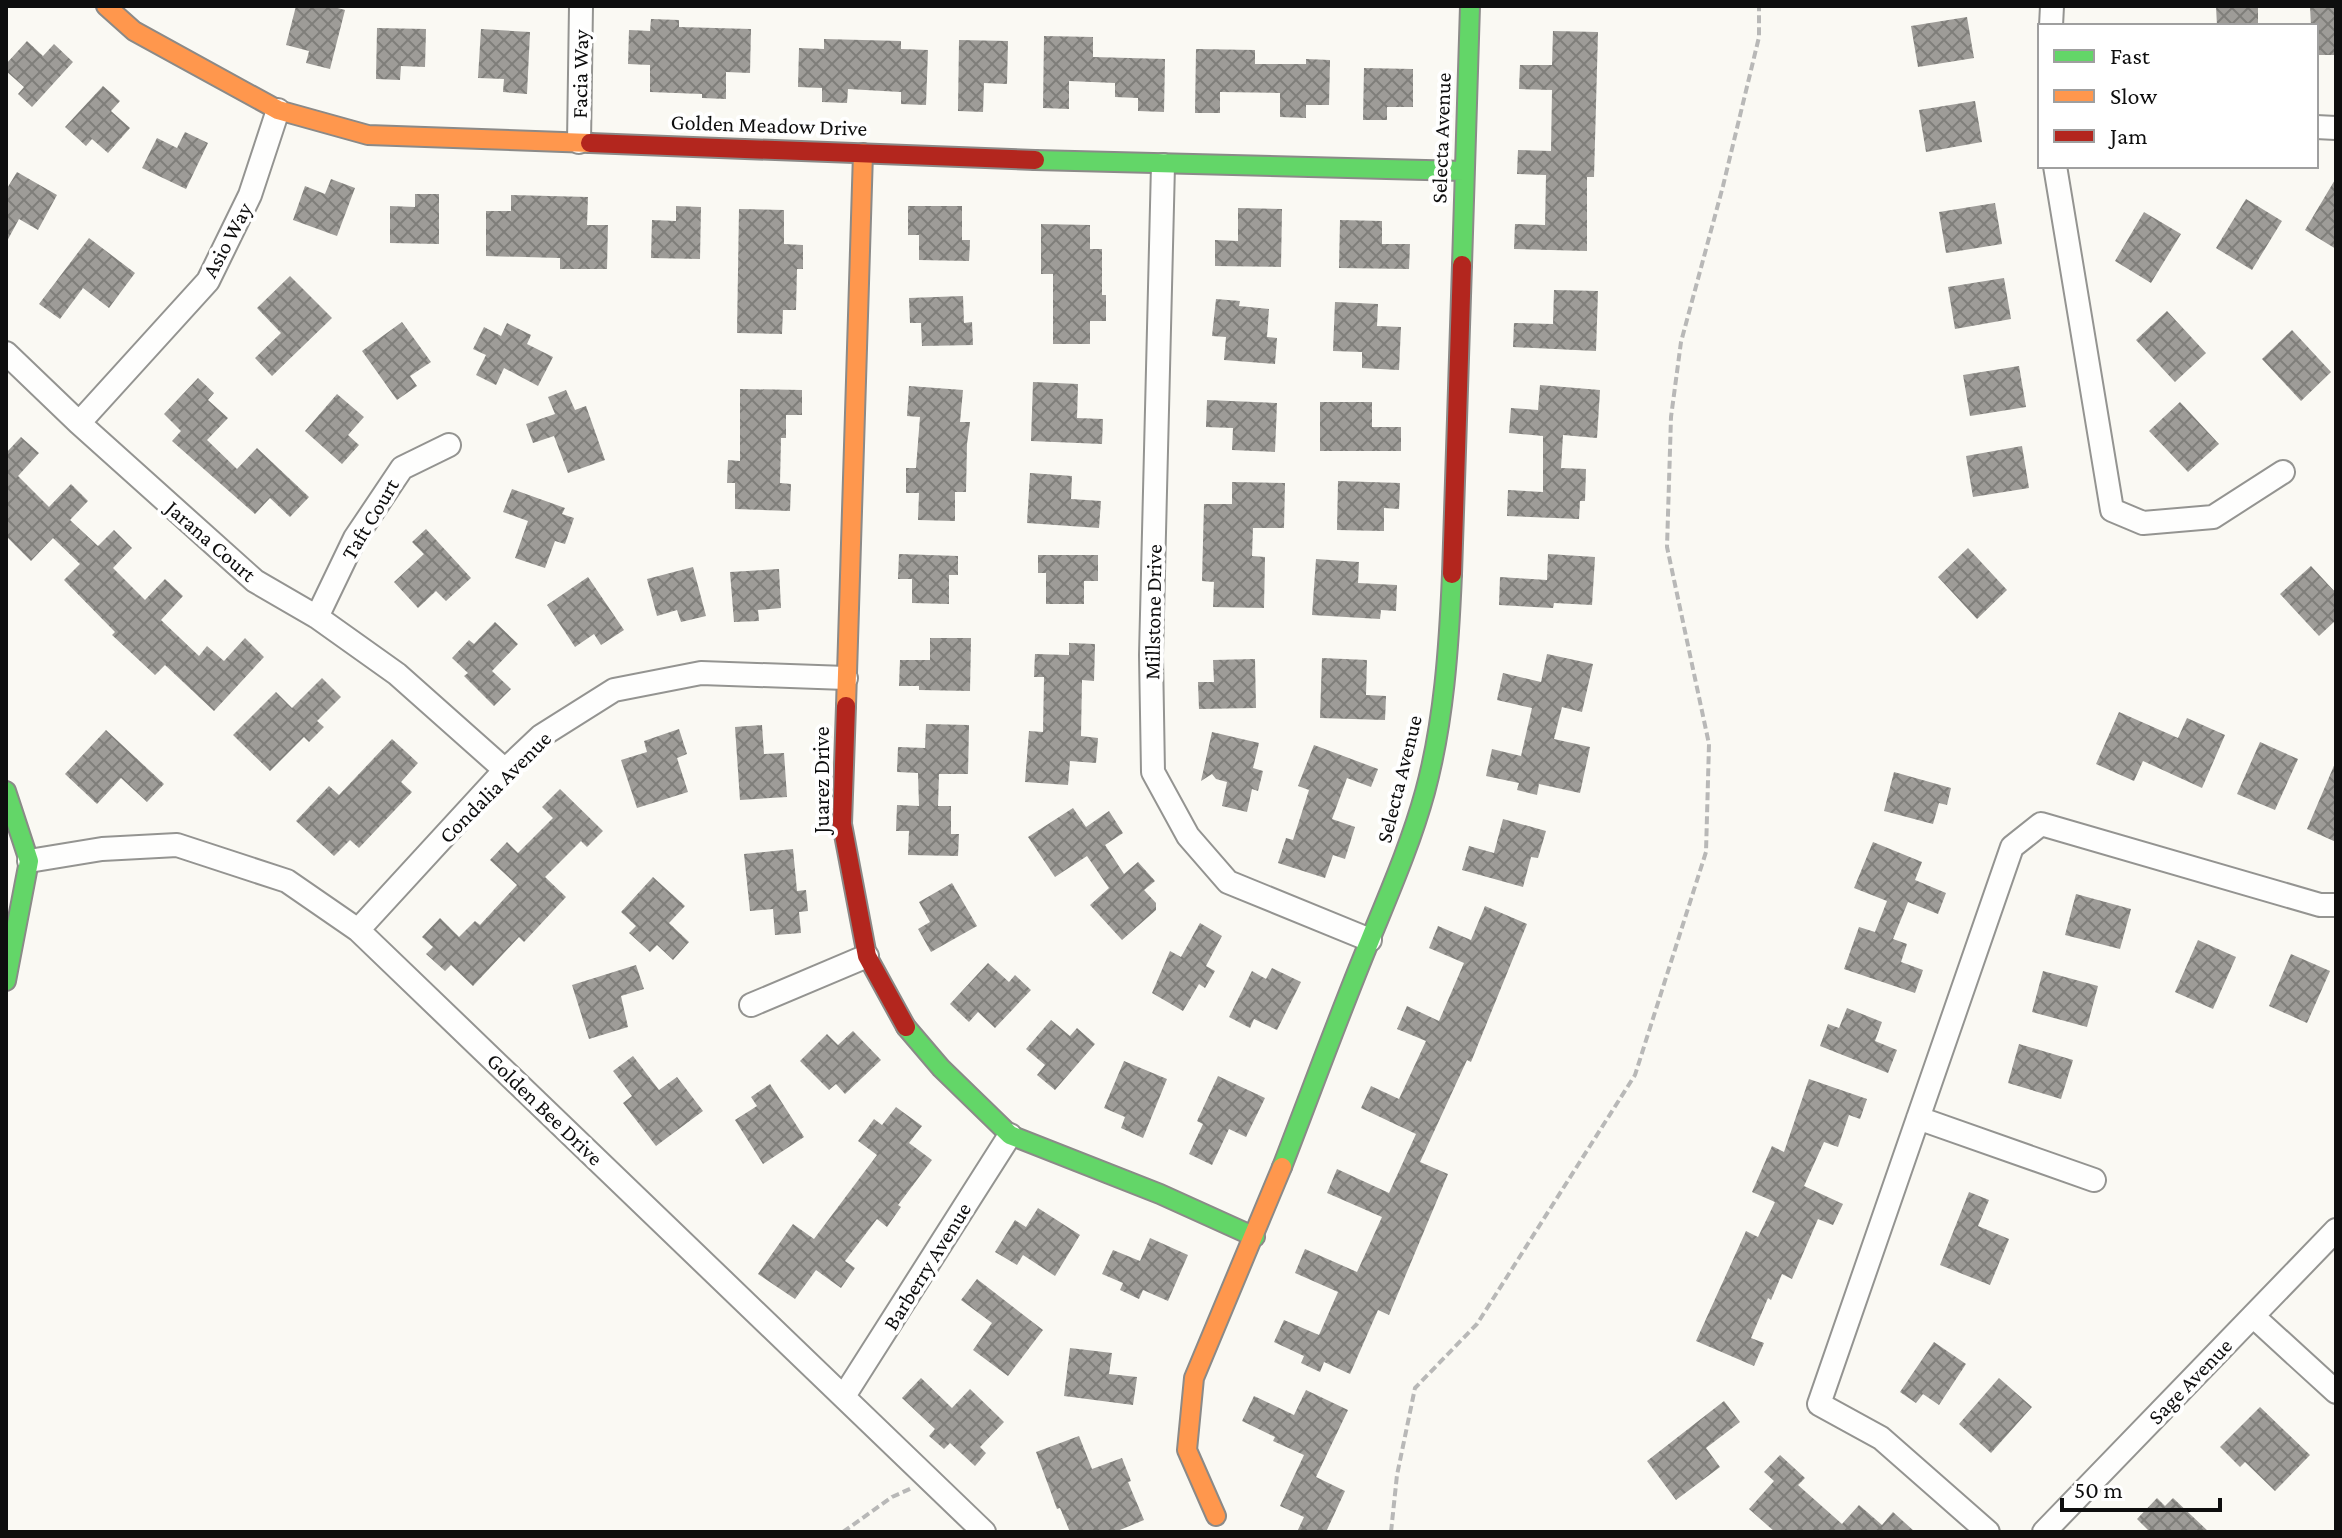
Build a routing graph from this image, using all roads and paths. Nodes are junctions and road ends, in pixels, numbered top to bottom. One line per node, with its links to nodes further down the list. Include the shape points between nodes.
1 (106, 6): 5 (street, Golden Meadow Drive, via 134,31)
2 (581, 6): 6 (street, Facia Way)
3 (1470, 6): 10 (street, Selecta Avenue)
4 (1759, 6): 38 (path, via 1759,37 1681,342 1671,417 1667,547 1709,744 1706,852 1635,1075 1477,1324 1415,1388)
5 (278, 110): 6 (street, Golden Meadow Drive, via 368,135); 12 (street, Asio Way, via 250,195 208,281)
6 (579, 142): 7 (street, Golden Meadow Drive)
7 (863, 153): 8 (street, Golden Meadow Drive); 16 (street, Juarez Drive)
8 (1163, 165): 10 (street, Golden Meadow Drive); 22 (street, Millstone Drive, via 1153,772 1188,836 1228,882)
9 (2055, 168): 14 (street, via 2112,510 2143,523 2213,517)
10 (1464, 171): 22 (street, Selecta Avenue, via 1450,630 1440,713 1426,789 1403,864)
11 (6, 353): 12 (street, Jarana Court)
12 (79, 423): 15 (street, Jarana Court, via 255,581)
13 (449, 445): 15 (street, Taft Court, via 402,468 355,538)
14 (2283, 472)
15 (317, 617): 17 (street, Jarana Court, via 397,674)
16 (846, 678): 17 (street, Condalia Avenue, via 701,673 614,690 541,736); 23 (street, Juarez Drive, via 842,824)
17 (505, 770): 21 (street, Condalia Avenue)
18 (6, 791): 19 (street)
19 (29, 861): 21 (street, Golden Bee Drive, via 102,849 177,845 287,881); 24 (street)
20 (2336, 905): 26 (street, via 2320,905 2041,824 2012,847)
21 (358, 930): 33 (street, Golden Bee Drive)
22 (1370, 940): 30 (street, Selecta Avenue)
23 (867, 956): 25 (street); 27 (street, Juarez Drive, via 900,1021)
24 (6, 981)
25 (751, 1005)
26 (1918, 1118): 28 (street); 39 (street, via 1819,1404 1881,1438)
27 (1010, 1135): 30 (street, Juarez Drive); 33 (street, Barberry Avenue)
28 (2094, 1180)
29 (2336, 1230): 31 (street, Sage Avenue)
30 (1255, 1237): 35 (street, Selecta Avenue, via 1194,1378 1187,1450)
31 (2253, 1316): 32 (street); 40 (street, Sage Avenue)
32 (2336, 1392)
33 (844, 1396): 34 (street, Golden Bee Drive)
34 (930, 1480): 36 (path, via 892,1497); 37 (street, Golden Bee Drive)
35 (1216, 1516)
36 (843, 1532)
37 (984, 1532)
38 (1391, 1532)
39 (1988, 1532)
40 (2044, 1532)

